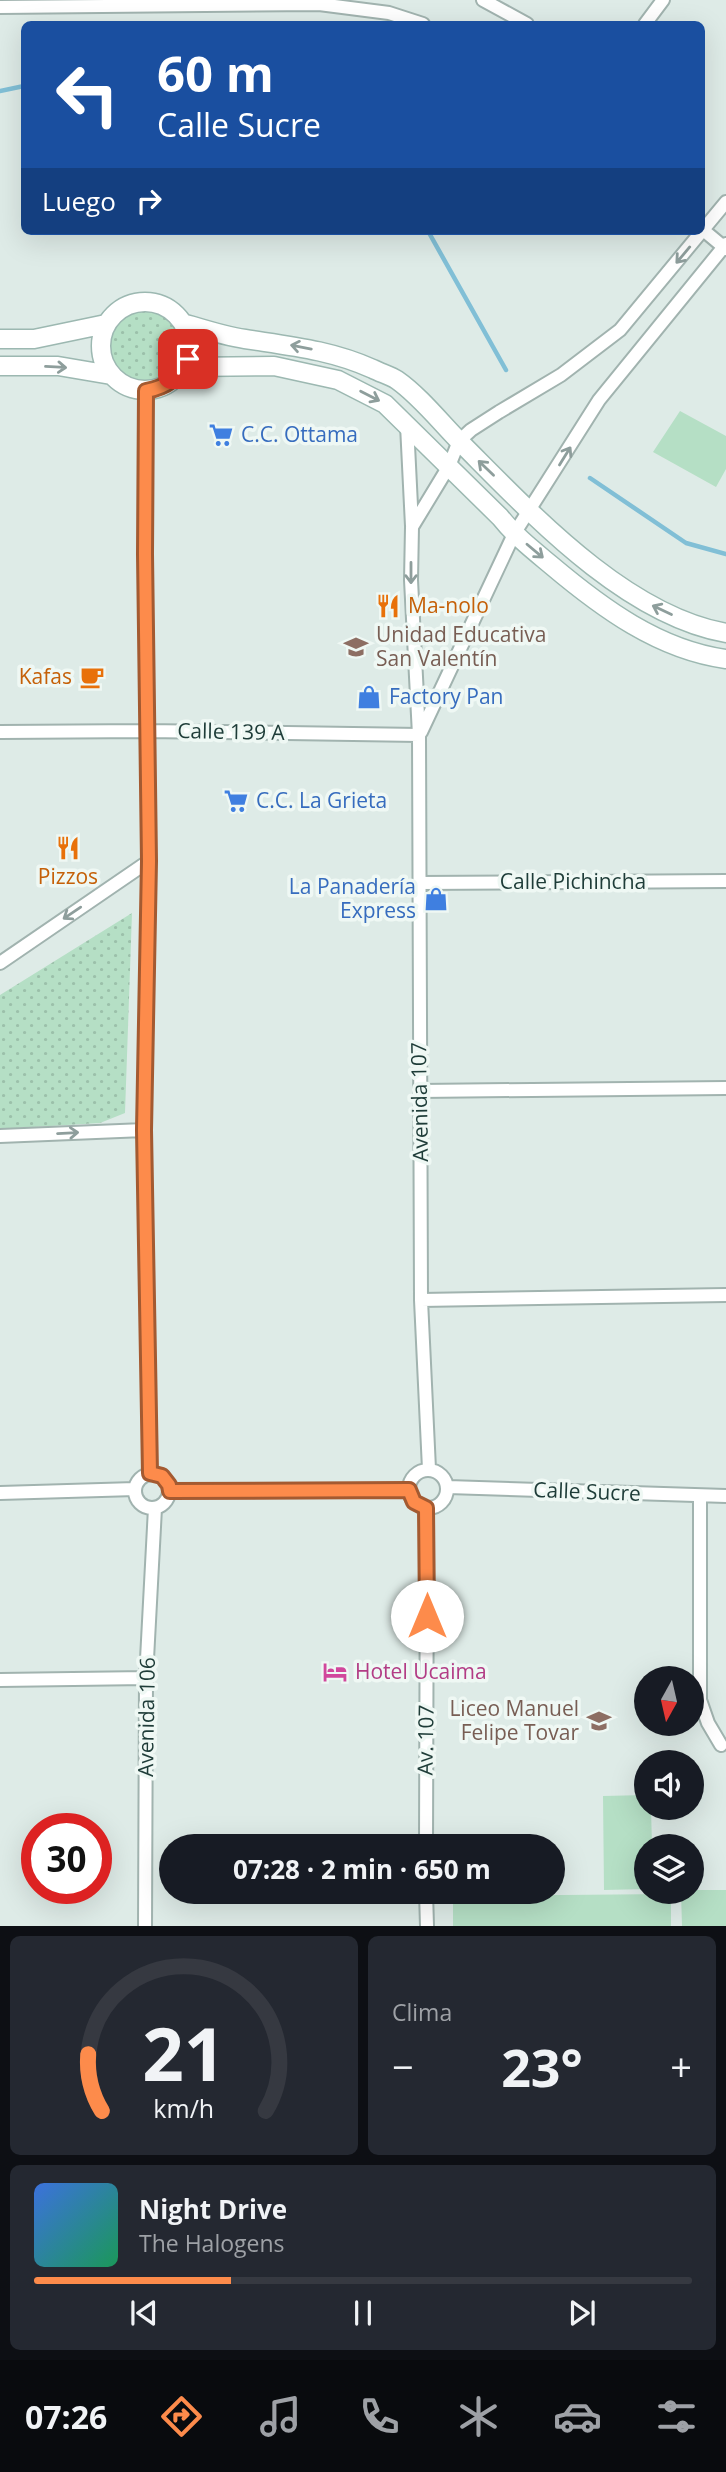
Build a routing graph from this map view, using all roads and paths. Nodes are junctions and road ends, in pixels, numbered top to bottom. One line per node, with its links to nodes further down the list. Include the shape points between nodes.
1 (483, 0): 6 (street)
2 (663, 0): 7 (street)
3 (319, 2): 4 (street); 5 (street)
4 (0, 7)
5 (414, 21)
6 (522, 21)
7 (647, 21)
8 (726, 202): 9 (street)
9 (705, 226)
10 (705, 231): 12 (street)
11 (697, 235): 21 (street, one-way to 21, via 620,330 561,376)
12 (725, 247): 23 (street, one-way to 12, via 599,400)
13 (183, 323): 14 (street, via 169,309 149,302 128,305); 17 (street, via 189,340); 21 (street, one-way to 13, via 397,380 347,358)
14 (106, 324): 15 (street, via 34,340); 18 (street, via 101,355)
15 (0, 339)
16 (0, 366): 18 (street, one-way to 18, via 58,366)
17 (184, 367): 19 (street, via 169,384); 20 (street, one-way to 20, via 300,370 338,380 385,404)
18 (111, 375): 19 (street, via 121,384)
19 (146, 391): 28 (street)
20 (407, 425): 22 (street); 24 (street, Avenida 107)
21 (459, 441): 22 (street); 23 (street, one-way to 21)
22 (449, 466): 24 (street); 25 (street)
23 (530, 509): 25 (street); 26 (street, one-way to 23, via 642,601 562,542)
24 (412, 527): 30 (street, Avenida 107, one-way to 30)
25 (514, 534): 27 (street, one-way to 27, via 601,606 639,629 709,657); 30 (street)
26 (726, 634)
27 (726, 659)
28 (147, 731): 29 (street, Calle 139 A); 30 (street, Calle 139 A); 31 (street)
29 (0, 732)
30 (419, 735): 33 (street, Avenida 107)
31 (149, 861): 34 (street, one-way to 34); 37 (street)
32 (726, 881): 33 (street, Calle Pichincha)
33 (419, 883): 36 (street, Avenida 107)
34 (0, 963)
35 (726, 1088): 36 (street)
36 (420, 1091): 40 (street, Avenida 107)
37 (144, 1130): 38 (street, one-way to 37); 42 (street)
38 (0, 1136)
39 (726, 1295): 40 (street)
40 (421, 1300): 41 (street, Avenida 107)
41 (429, 1469): 43 (street, via 442,1475); 45 (street, via 416,1473)
42 (150, 1473): 44 (street, via 140,1478); 46 (street, via 162,1476)
43 (448, 1487): 48 (street, Calle Sucre); 51 (street, via 440,1505)
44 (135, 1489): 47 (street); 50 (street, via 143,1506)
45 (409, 1490): 46 (street); 51 (street, via 414,1502)
46 (170, 1491): 50 (street, via 166,1502)
47 (0, 1493)
48 (700, 1496): 49 (street, Calle Sucre); 54 (street, via 700,1700)
49 (726, 1496)
50 (155, 1508): 52 (street, Avenida 106)
51 (426, 1508): 55 (street, Av. 107)
52 (146, 1678): 53 (street); 57 (street, Avenida 106)
53 (0, 1679)
54 (721, 1745)
55 (426, 1834)
56 (426, 1904): 58 (street)
57 (145, 1926)
58 (427, 1926)

